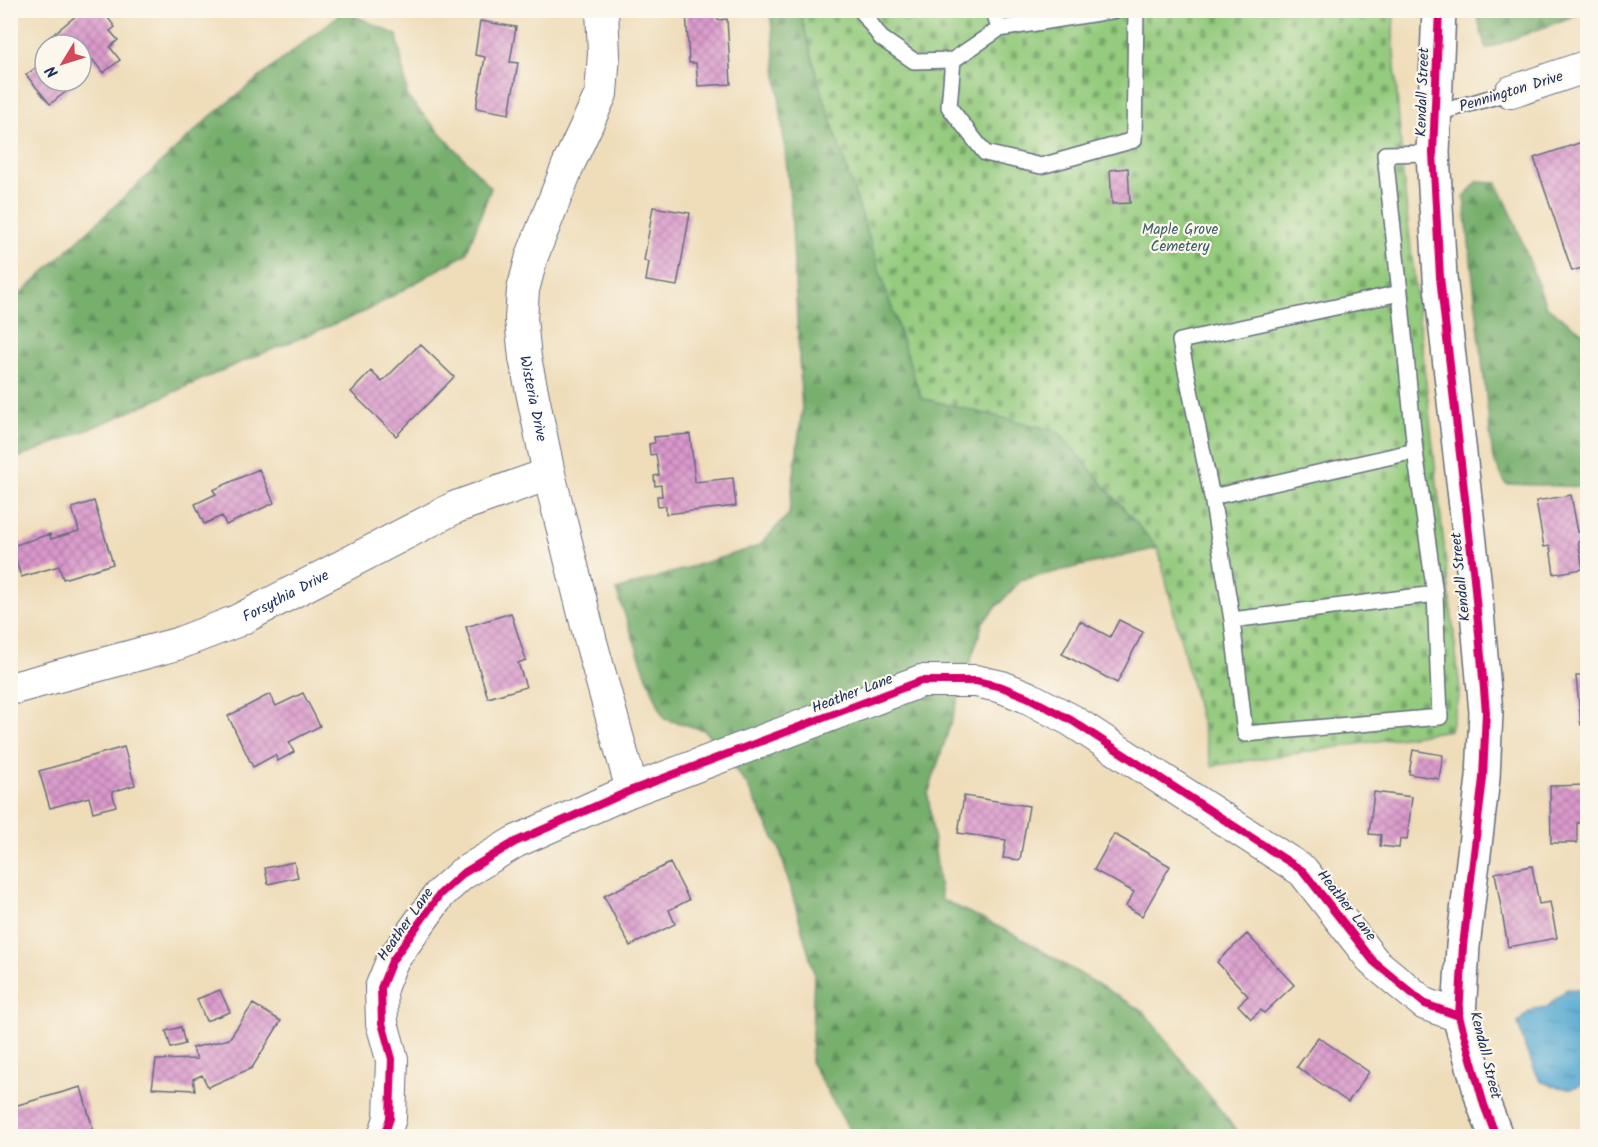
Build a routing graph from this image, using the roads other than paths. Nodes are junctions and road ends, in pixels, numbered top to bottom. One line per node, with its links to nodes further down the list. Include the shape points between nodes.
1 (602, 10): 15 (street, Wisteria Drive, via 601,94 563,178 523,290 525,358)
2 (861, 10): 8 (lane, via 880,39 914,61)
3 (994, 10): 7 (lane)
4 (1116, 10): 7 (lane)
5 (1136, 10): 8 (lane, via 1134,140 1041,166 985,153 949,106)
6 (1439, 10): 11 (street, Kendall Street)
7 (999, 29): 8 (lane)
8 (953, 60)
9 (1587, 66): 10 (street, Pennington Drive)
10 (1511, 92): 11 (lane, Pennington Drive)
11 (1434, 114): 12 (street, Kendall Street)
12 (1433, 153): 13 (lane, via 1385,154); 21 (street, Kendall Street, via 1440,278 1486,712)
13 (1400, 293): 14 (lane); 16 (lane, via 1180,341)
14 (1415, 451): 16 (lane); 17 (lane)
15 (549, 474): 19 (street, Forsythia Drive, via 456,507 237,621 177,644); 20 (street, Wisteria Drive)
16 (1212, 496): 18 (lane)
17 (1435, 594): 18 (lane); 18 (lane, via 1440,717 1245,734)
18 (1232, 620)
19 (10, 689)
20 (632, 790): 21 (street, Heather Lane, via 921,681 976,681 1002,687 1071,720 1304,870 1374,962 1425,1004); 22 (street, Heather Lane, via 514,842 462,874 440,894 392,961 381,988 382,1023 392,1059 390,1118)
21 (1459, 1016): 23 (street, Kendall Street)
22 (384, 1137)
23 (1496, 1137)

